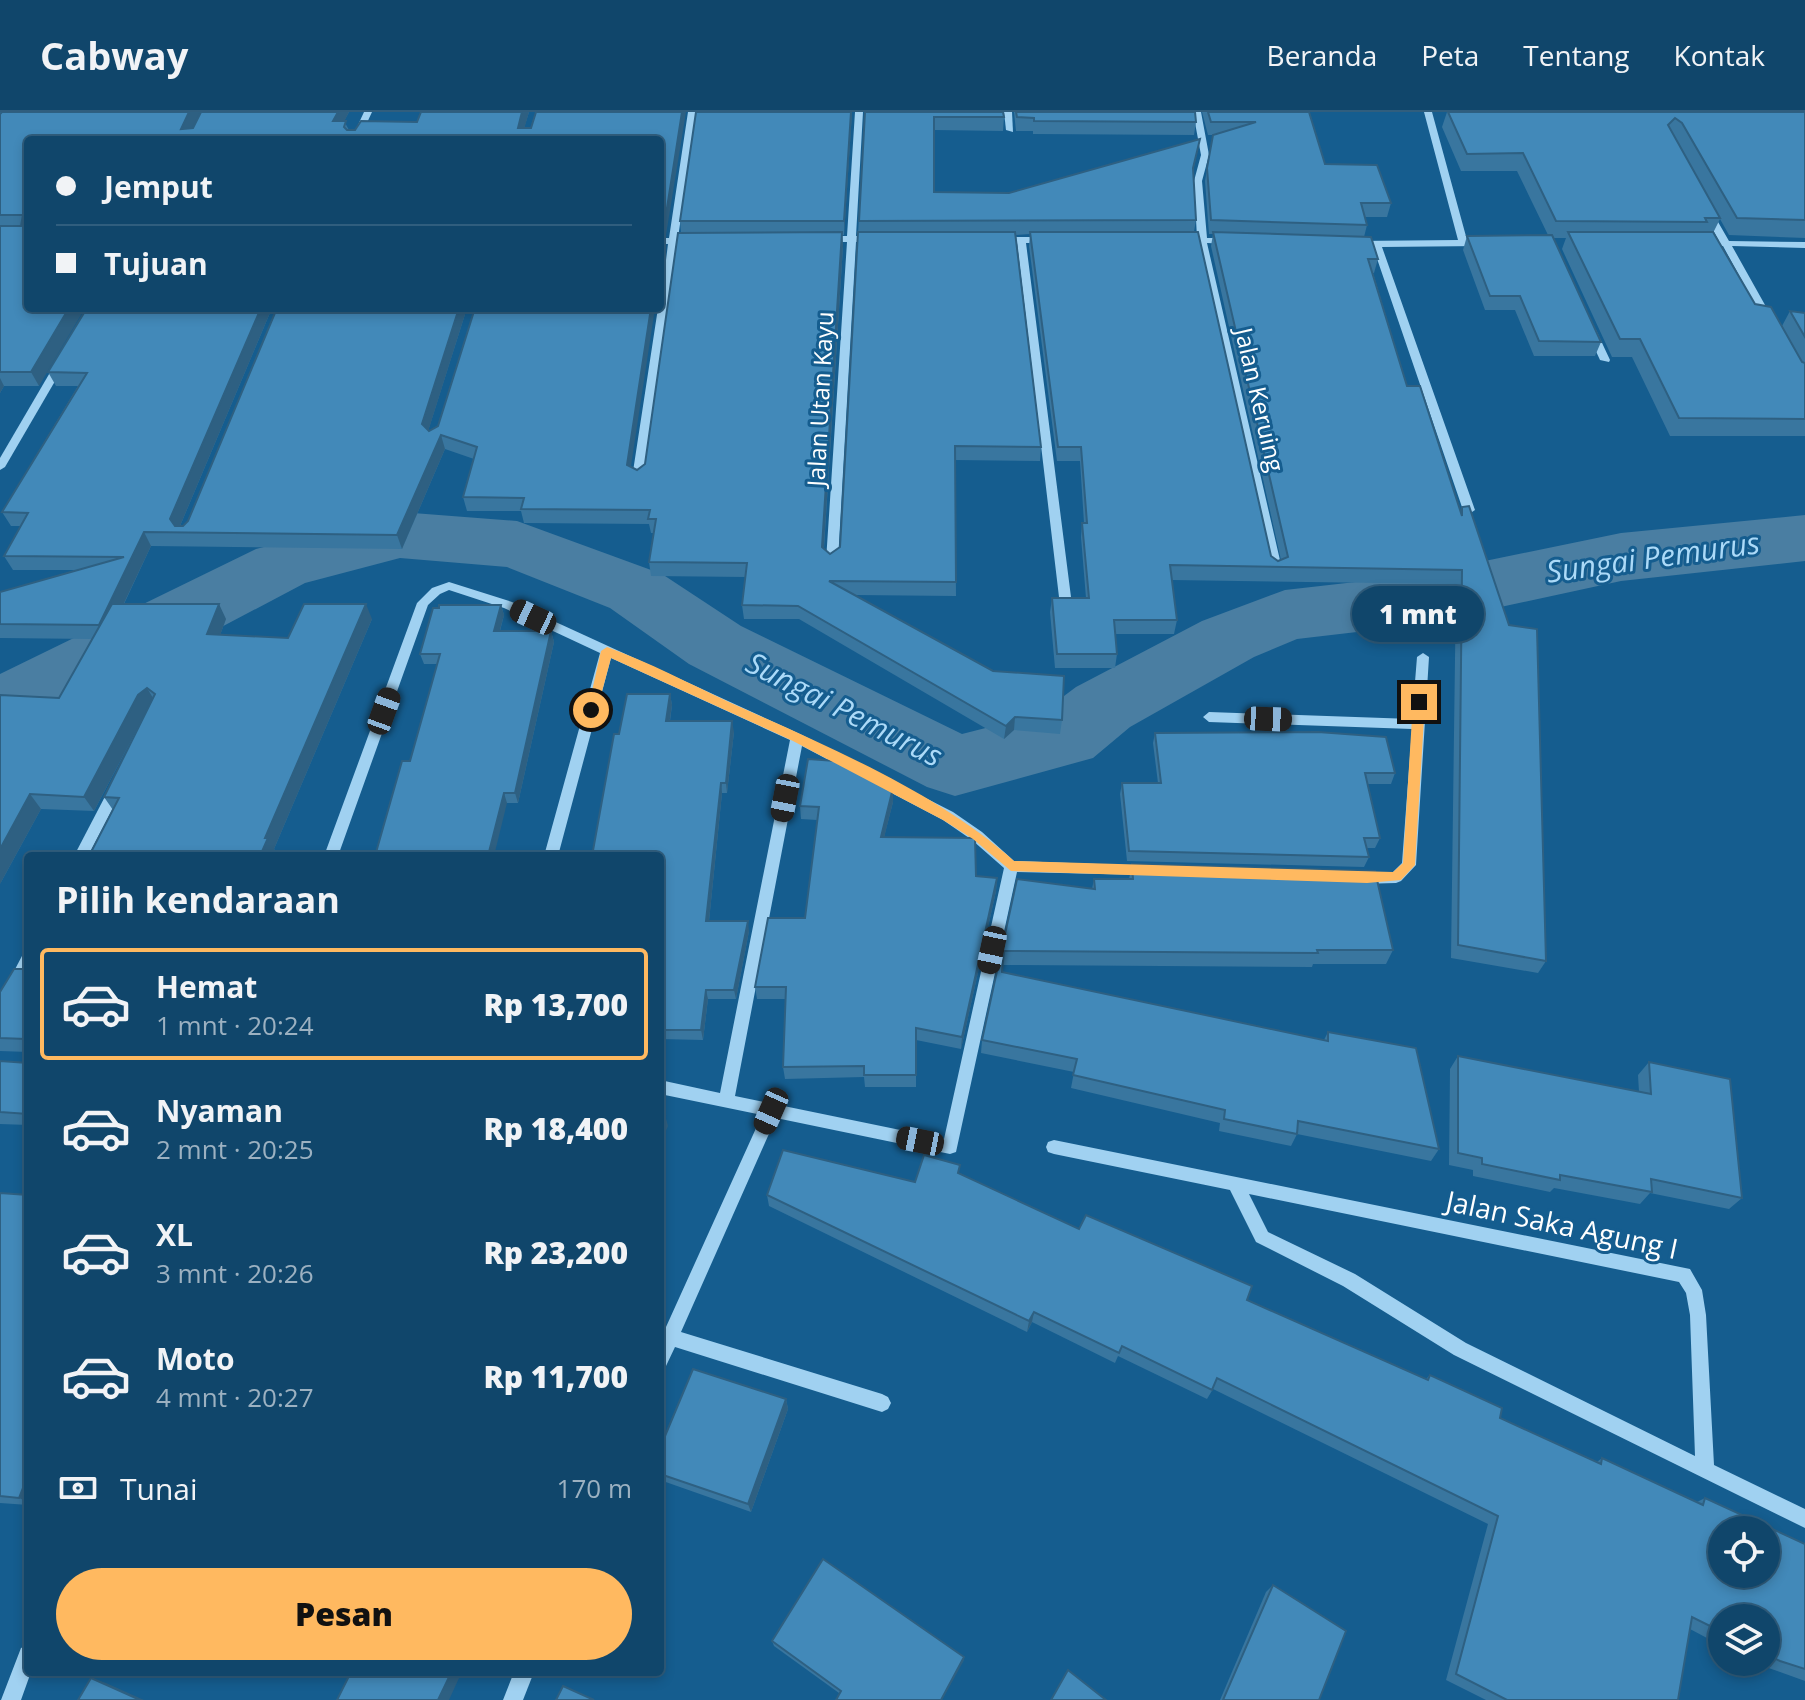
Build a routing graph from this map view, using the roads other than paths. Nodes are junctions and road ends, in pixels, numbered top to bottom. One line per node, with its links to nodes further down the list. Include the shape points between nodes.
1 (368, 112): 8 (street)
2 (692, 112): 19 (street)
3 (859, 112): 10 (street, Jalan Utan Kayu)
4 (1008, 112): 7 (street)
5 (1197, 112): 17 (street, Jalan Keruing, via 1205,155 1198,181)
6 (1428, 112): 22 (street)
7 (1010, 130)
8 (357, 136)
9 (1705, 205): 26 (street)
10 (851, 238): 11 (street); 12 (street); 38 (street, Jalan Utan Kayu)
11 (821, 239)
12 (882, 239)
13 (990, 240): 14 (street)
14 (1021, 240): 15 (street); 40 (street)
15 (1067, 240)
16 (1172, 240): 17 (street)
17 (1202, 240): 21 (street); 39 (street, Jalan Keruing)
18 (664, 241): 19 (street)
19 (672, 241): 20 (street); 29 (street)
20 (702, 241)
21 (1245, 241)
22 (1463, 243): 23 (street); 27 (street)
23 (1492, 243)
24 (1695, 243): 26 (street)
25 (1347, 244): 27 (street)
26 (1727, 244): 28 (street); 32 (street)
27 (1377, 245): 37 (street)
28 (1805, 245)
29 (664, 297)
30 (662, 312): 36 (street)
31 (1587, 321): 34 (street)
32 (1778, 338)
33 (70, 348): 35 (street)
34 (1605, 360)
35 (0, 467)
36 (638, 478)
37 (1469, 510)
38 (832, 561)
39 (1276, 569)
40 (1065, 597)
41 (607, 651): 45 (street); 48 (street, via 468,590 449,586 436,591 423,603); 49 (street)
42 (1423, 657): 44 (street)
43 (1209, 717): 44 (street)
44 (1417, 724): 52 (street, via 1409,865 1396,877)
45 (797, 738): 50 (street, via 948,816); 56 (street)
46 (122, 777): 47 (street)
47 (83, 852)
48 (332, 852)
49 (552, 852)
50 (1011, 866): 51 (street); 57 (street, via 950,1147)
51 (1166, 871)
52 (1351, 877)
53 (24, 966): 54 (street)
54 (0, 1012)
55 (664, 1088): 56 (street)
56 (726, 1101): 57 (street)
57 (771, 1111): 60 (street)
58 (1054, 1147): 59 (street, Jalan Saka Agung I)
59 (1236, 1185): 62 (street, via 1262,1237 1349,1280 1460,1349); 62 (street, Jalan Saka Agung I, via 1684,1275 1694,1290 1698,1315)
60 (665, 1335): 61 (street)
61 (882, 1403)
62 (1705, 1470): 63 (street)
63 (1805, 1519)
64 (24, 1666): 66 (street)
65 (522, 1676): 67 (street)
66 (11, 1700)
67 (513, 1700)

